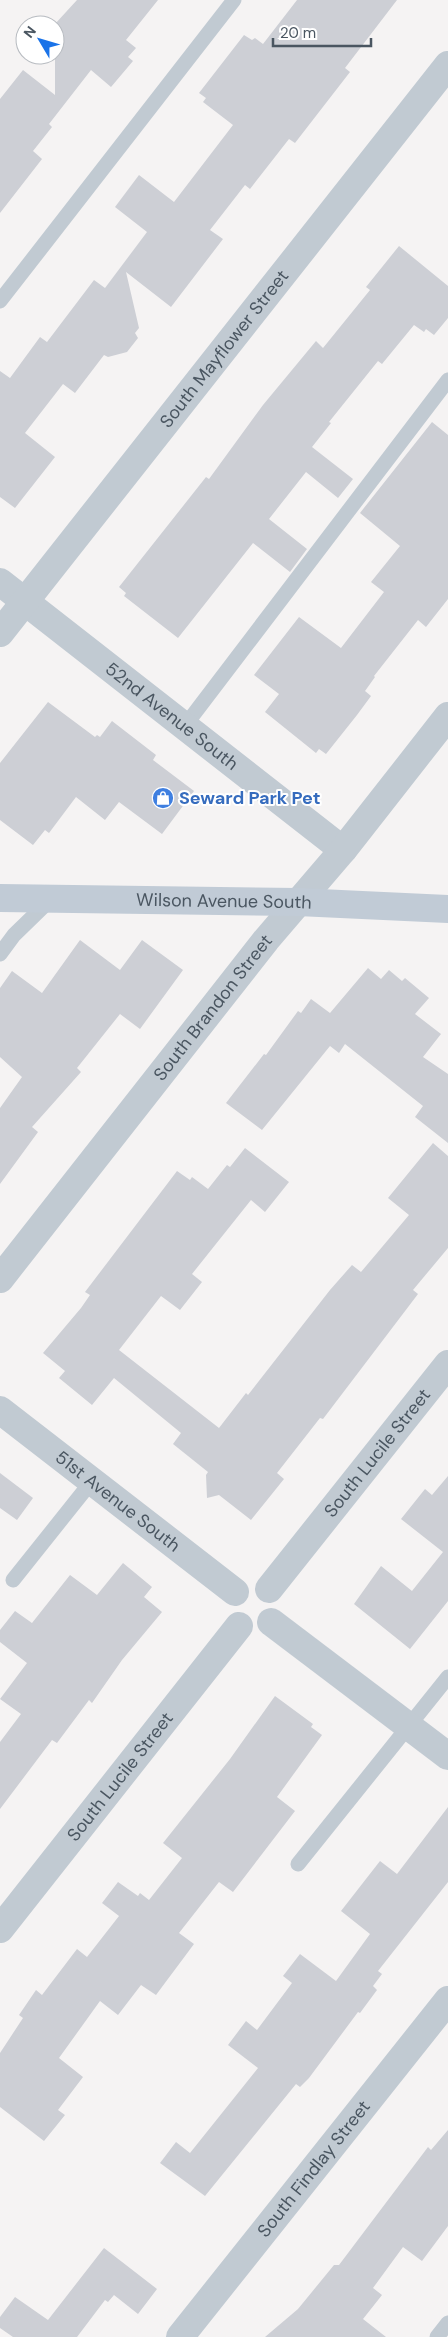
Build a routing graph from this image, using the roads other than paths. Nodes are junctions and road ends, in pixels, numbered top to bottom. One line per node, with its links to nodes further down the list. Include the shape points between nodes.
1 (234, 0): 3 (lane)
2 (448, 64): 6 (street, South Mayflower Street)
3 (0, 301)
4 (448, 380): 9 (lane)
5 (0, 582): 6 (street, 52nd Avenue South)
6 (26, 602): 7 (street, South Mayflower Street); 9 (street, 52nd Avenue South)
7 (0, 632)
8 (448, 716): 10 (street, South Brandon Street)
9 (184, 726): 10 (street, 52nd Avenue South)
10 (343, 850): 13 (street, South Brandon Street)
11 (0, 898): 12 (main road, Wilson Avenue South)
12 (50, 900): 13 (main road, Wilson Avenue South); 15 (lane, via 14,935)
13 (298, 902): 14 (main road, Wilson Avenue South); 16 (street, South Brandon Street)
14 (448, 909)
15 (0, 954)
16 (0, 1279)
17 (448, 1364): 21 (street, South Lucile Street)
18 (0, 1410): 19 (street, 51st Avenue South)
19 (92, 1481): 20 (lane); 22 (street, 51st Avenue South)
20 (13, 1580)
21 (269, 1589): 22 (street, via 248,1584); 23 (street, via 276,1605)
22 (235, 1592): 24 (street, via 230,1610)
23 (271, 1622): 24 (street, via 256,1630); 26 (street)
24 (239, 1626): 29 (street, South Lucile Street)
25 (448, 1677): 26 (lane)
26 (409, 1726): 27 (street); 28 (lane)
27 (448, 1756)
28 (298, 1864)
29 (0, 1929)
30 (448, 2000): 32 (street, South Findlay Street)
31 (448, 2323): 33 (lane)
32 (180, 2337)
33 (437, 2337)

